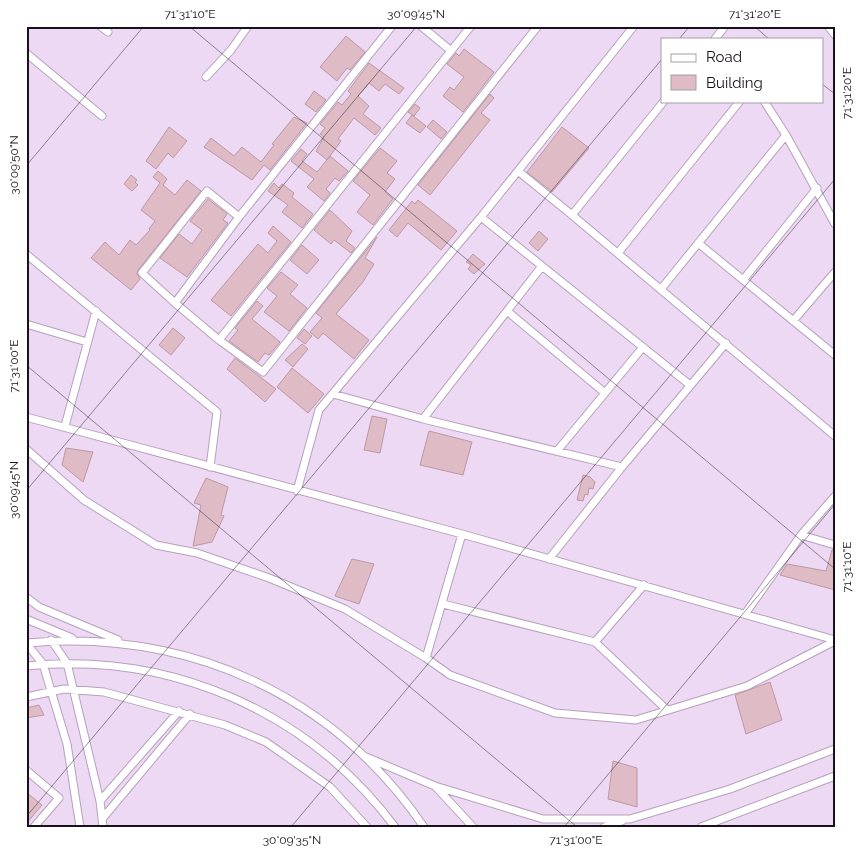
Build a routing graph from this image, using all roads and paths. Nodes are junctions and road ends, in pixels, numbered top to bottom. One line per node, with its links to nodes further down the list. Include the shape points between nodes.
1 (100, 26): 10 (street)
2 (247, 26): 15 (street, via 231,50)
3 (392, 26): 24 (street)
4 (421, 26): 13 (street)
5 (471, 26): 13 (street)
6 (538, 26): 39 (street, via 263,372)
7 (634, 26): 21 (street)
8 (725, 26): 12 (street)
9 (828, 26): 11 (street)
10 (108, 32)
11 (835, 36)
12 (717, 38)
13 (450, 50): 39 (street)
14 (26, 53): 19 (street)
15 (206, 77)
16 (663, 102): 23 (street)
17 (739, 102): 28 (street)
18 (765, 102): 20 (street)
19 (102, 116)
20 (786, 135): 22 (street); 27 (street)
21 (518, 171): 23 (street); 25 (street)
22 (816, 188): 26 (street); 32 (street)
23 (572, 215): 28 (street)
24 (239, 217): 34 (street); 34 (street, via 207,191 142,273)
25 (481, 217): 30 (street); 46 (street)
26 (835, 224)
27 (698, 243): 32 (street); 33 (street)
28 (618, 252): 33 (street)
29 (26, 254): 35 (street)
30 (542, 266): 36 (street); 42 (street)
31 (835, 272): 37 (street)
32 (743, 280): 37 (street)
33 (661, 289): 41 (street)
34 (175, 303): 39 (street)
35 (96, 311): 40 (street); 53 (street, via 217,412)
36 (507, 311): 45 (street); 48 (street)
37 (793, 321): 43 (street)
38 (26, 324): 40 (street)
39 (220, 340)
40 (87, 342): 49 (street)
41 (726, 343): 44 (street); 50 (street)
42 (643, 347): 44 (street); 45 (street)
43 (835, 355)
44 (690, 384): 54 (street)
45 (605, 393): 52 (street)
46 (333, 394): 48 (street); 55 (street, via 320,410)
47 (26, 417): 49 (street)
48 (423, 419): 52 (street)
49 (65, 426): 53 (street)
50 (835, 436)
51 (26, 448): 74 (street, via 84,500 156,545 197,553 345,609)
52 (558, 451): 54 (street)
53 (210, 466): 55 (street)
54 (622, 466): 60 (street)
55 (297, 491): 57 (street)
56 (835, 496): 58 (street)
57 (462, 534): 60 (street); 64 (street)
58 (801, 535): 59 (street); 66 (street)
59 (835, 545)
60 (549, 559): 61 (street)
61 (644, 584): 66 (street); 71 (street)
62 (26, 597): 65 (street)
63 (26, 603): 65 (street)
64 (443, 604): 71 (street); 74 (street)
65 (39, 608): 73 (street)
66 (745, 614): 70 (street)
67 (26, 619): 69 (street)
68 (51, 640): 69 (street); 72 (street); 75 (street)
69 (76, 640): 73 (street)
70 (835, 640): 81 (street, via 747,686)
71 (595, 642): 81 (street)
72 (26, 643): 76 (street)
73 (125, 643): 85 (street, via 173,652 243,675 308,711)
74 (426, 658): 81 (street, via 450,675 555,713 636,720)
75 (67, 663): 76 (street); 78 (street); 95 (street, via 116,666 164,674 211,688 256,708 336,762 370,796)
76 (43, 664): 77 (street); 79 (street)
77 (26, 666)
78 (75, 691): 79 (street); 82 (street, via 104,692); 89 (street)
79 (51, 692): 80 (street); 93 (street, via 67,744)
80 (26, 698)
81 (667, 710)
82 (179, 711): 83 (street); 89 (street)
83 (190, 714): 91 (street); 94 (street, via 266,742 330,787)
84 (835, 749): 90 (street, via 730,789)
85 (366, 757): 88 (street); 96 (street, via 400,793)
86 (26, 770): 92 (street, via 59,798)
87 (835, 776): 99 (street)
88 (435, 786): 90 (street, via 544,820); 97 (street)
89 (100, 801): 91 (street)
90 (630, 819): 98 (street)
91 (103, 823)
92 (34, 827)
93 (80, 827)
94 (367, 827)
95 (394, 827)
96 (424, 827)
97 (473, 827)
98 (604, 827)
99 (701, 827)

